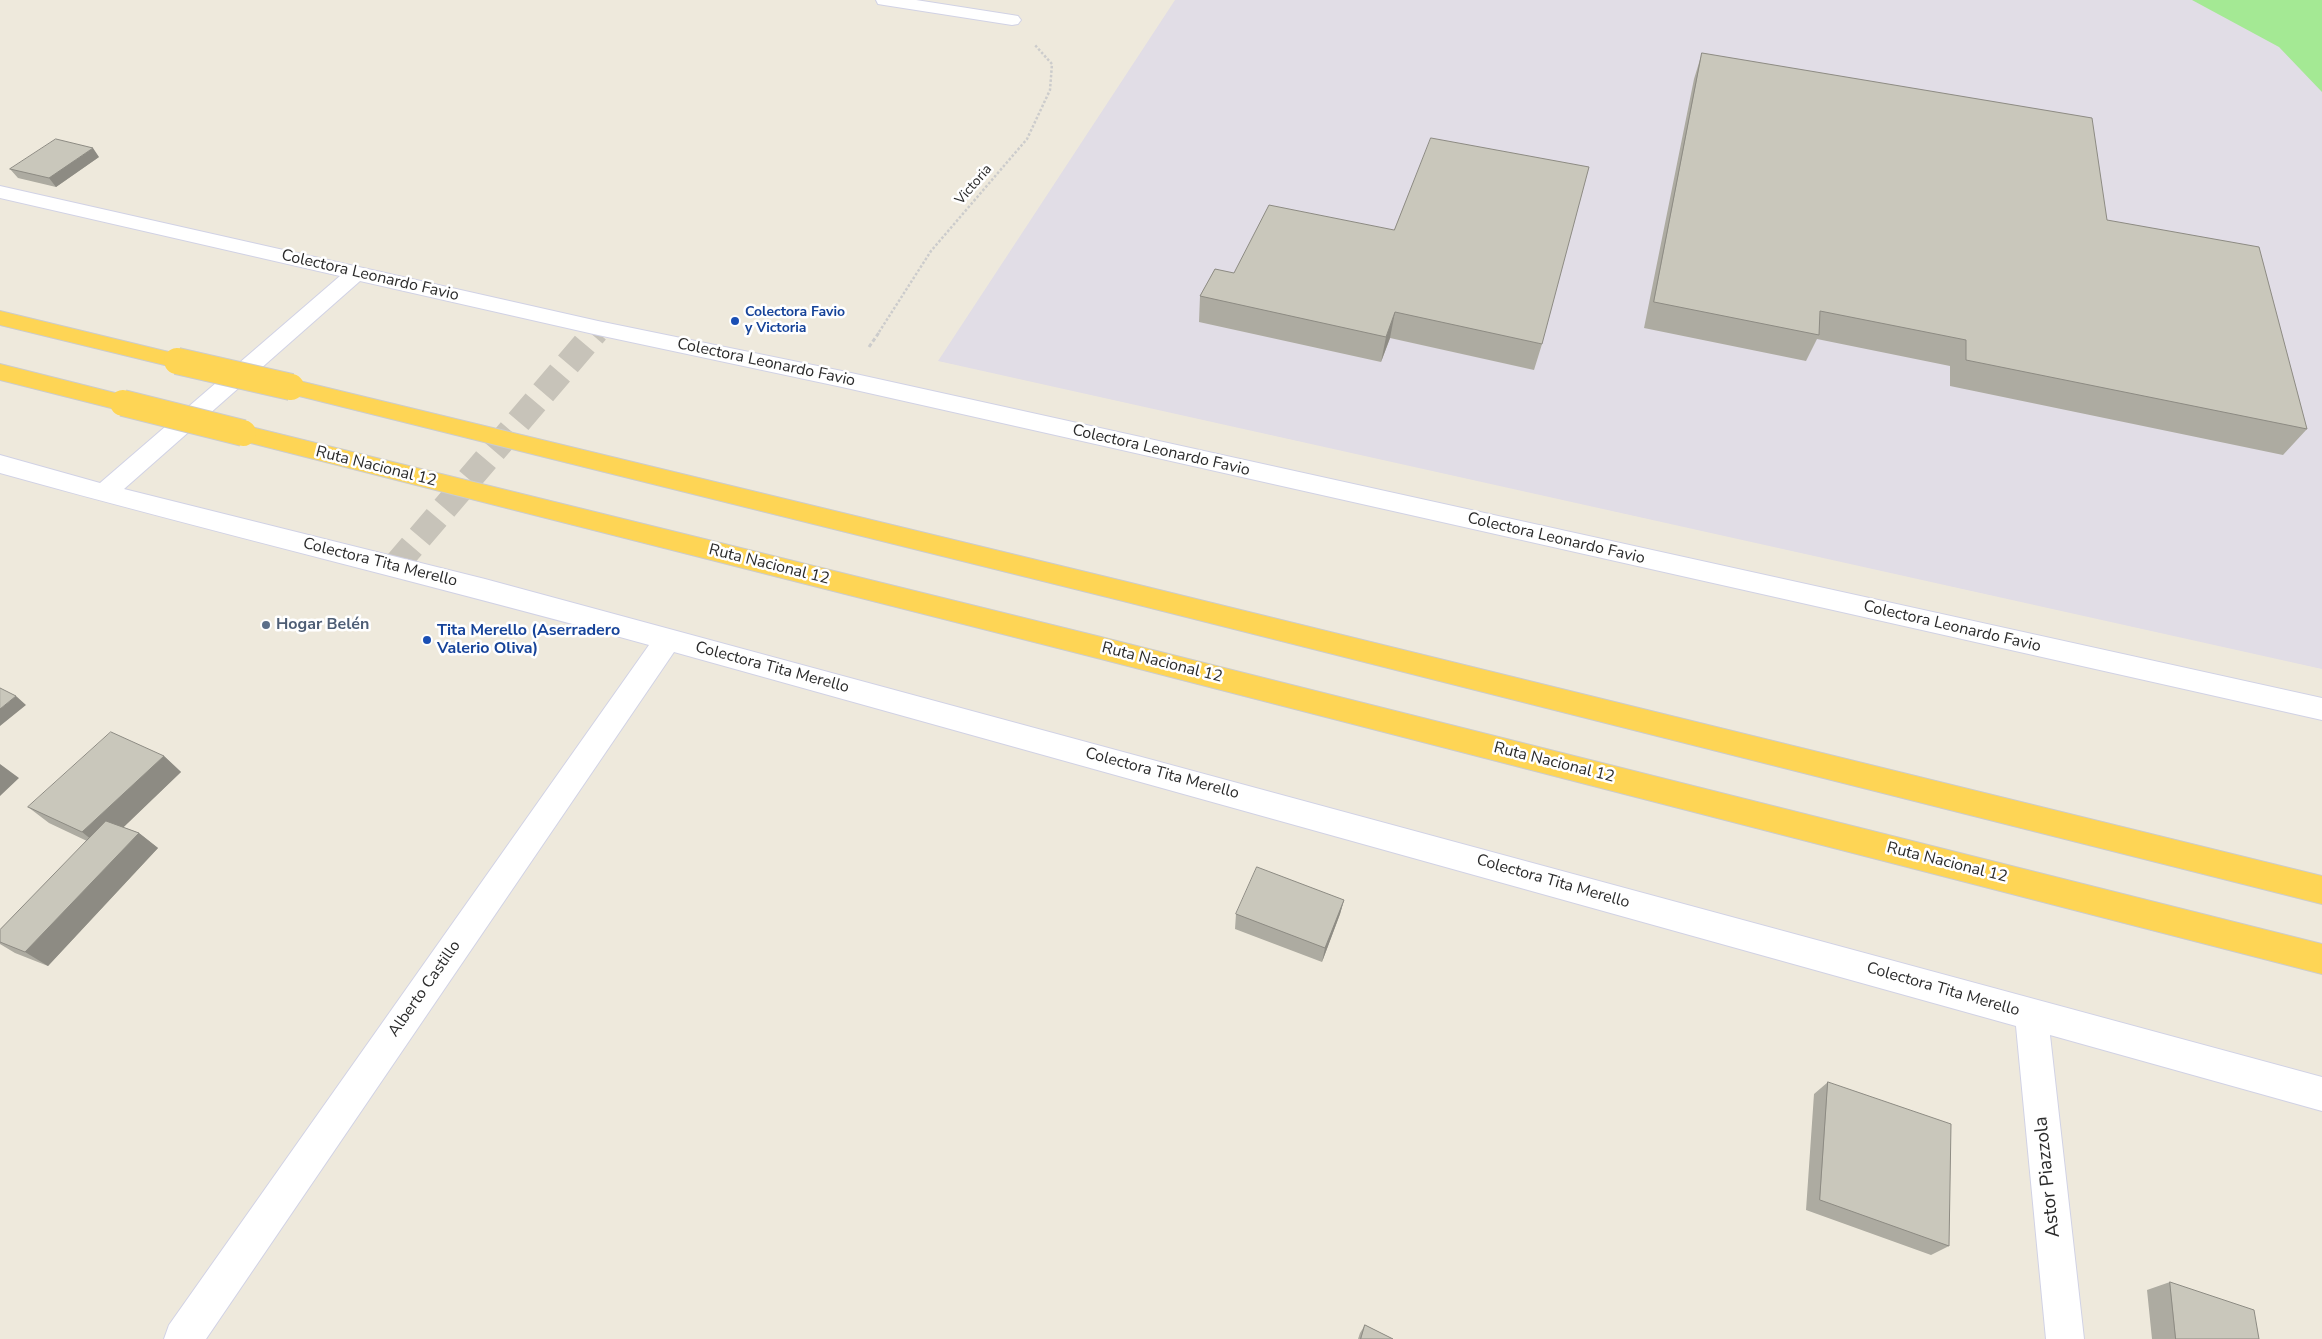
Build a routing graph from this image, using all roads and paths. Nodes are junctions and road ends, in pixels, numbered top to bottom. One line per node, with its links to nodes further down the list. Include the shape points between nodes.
1 (884, 0): 2 (street)
2 (1012, 20): 7 (path, Victoria, via 1052,64 1050,90 1027,139 931,251 868,348)
3 (0, 192): 4 (street, Colectora Leonardo Favio)
4 (356, 273): 7 (street, Colectora Leonardo Favio); 9 (street)
5 (0, 318): 12 (highway, bridge, via 1122,591)
6 (0, 372): 13 (highway, Ruta Nacional 12, bridge, via 1088,644)
7 (842, 379): 11 (street, Colectora Leonardo Favio)
8 (0, 464): 9 (street, Colectora Tita Merello)
9 (104, 494): 10 (street, Colectora Tita Merello, via 449,580)
10 (668, 639): 14 (street, Colectora Tita Merello); 16 (street, Alberto Castillo)
11 (2322, 710)
12 (2322, 890)
13 (2322, 960)
14 (2031, 1015): 15 (street, Colectora Tita Merello); 17 (street, Astor Piazzola)
15 (2322, 1094)
16 (182, 1339)
17 (2065, 1339)

